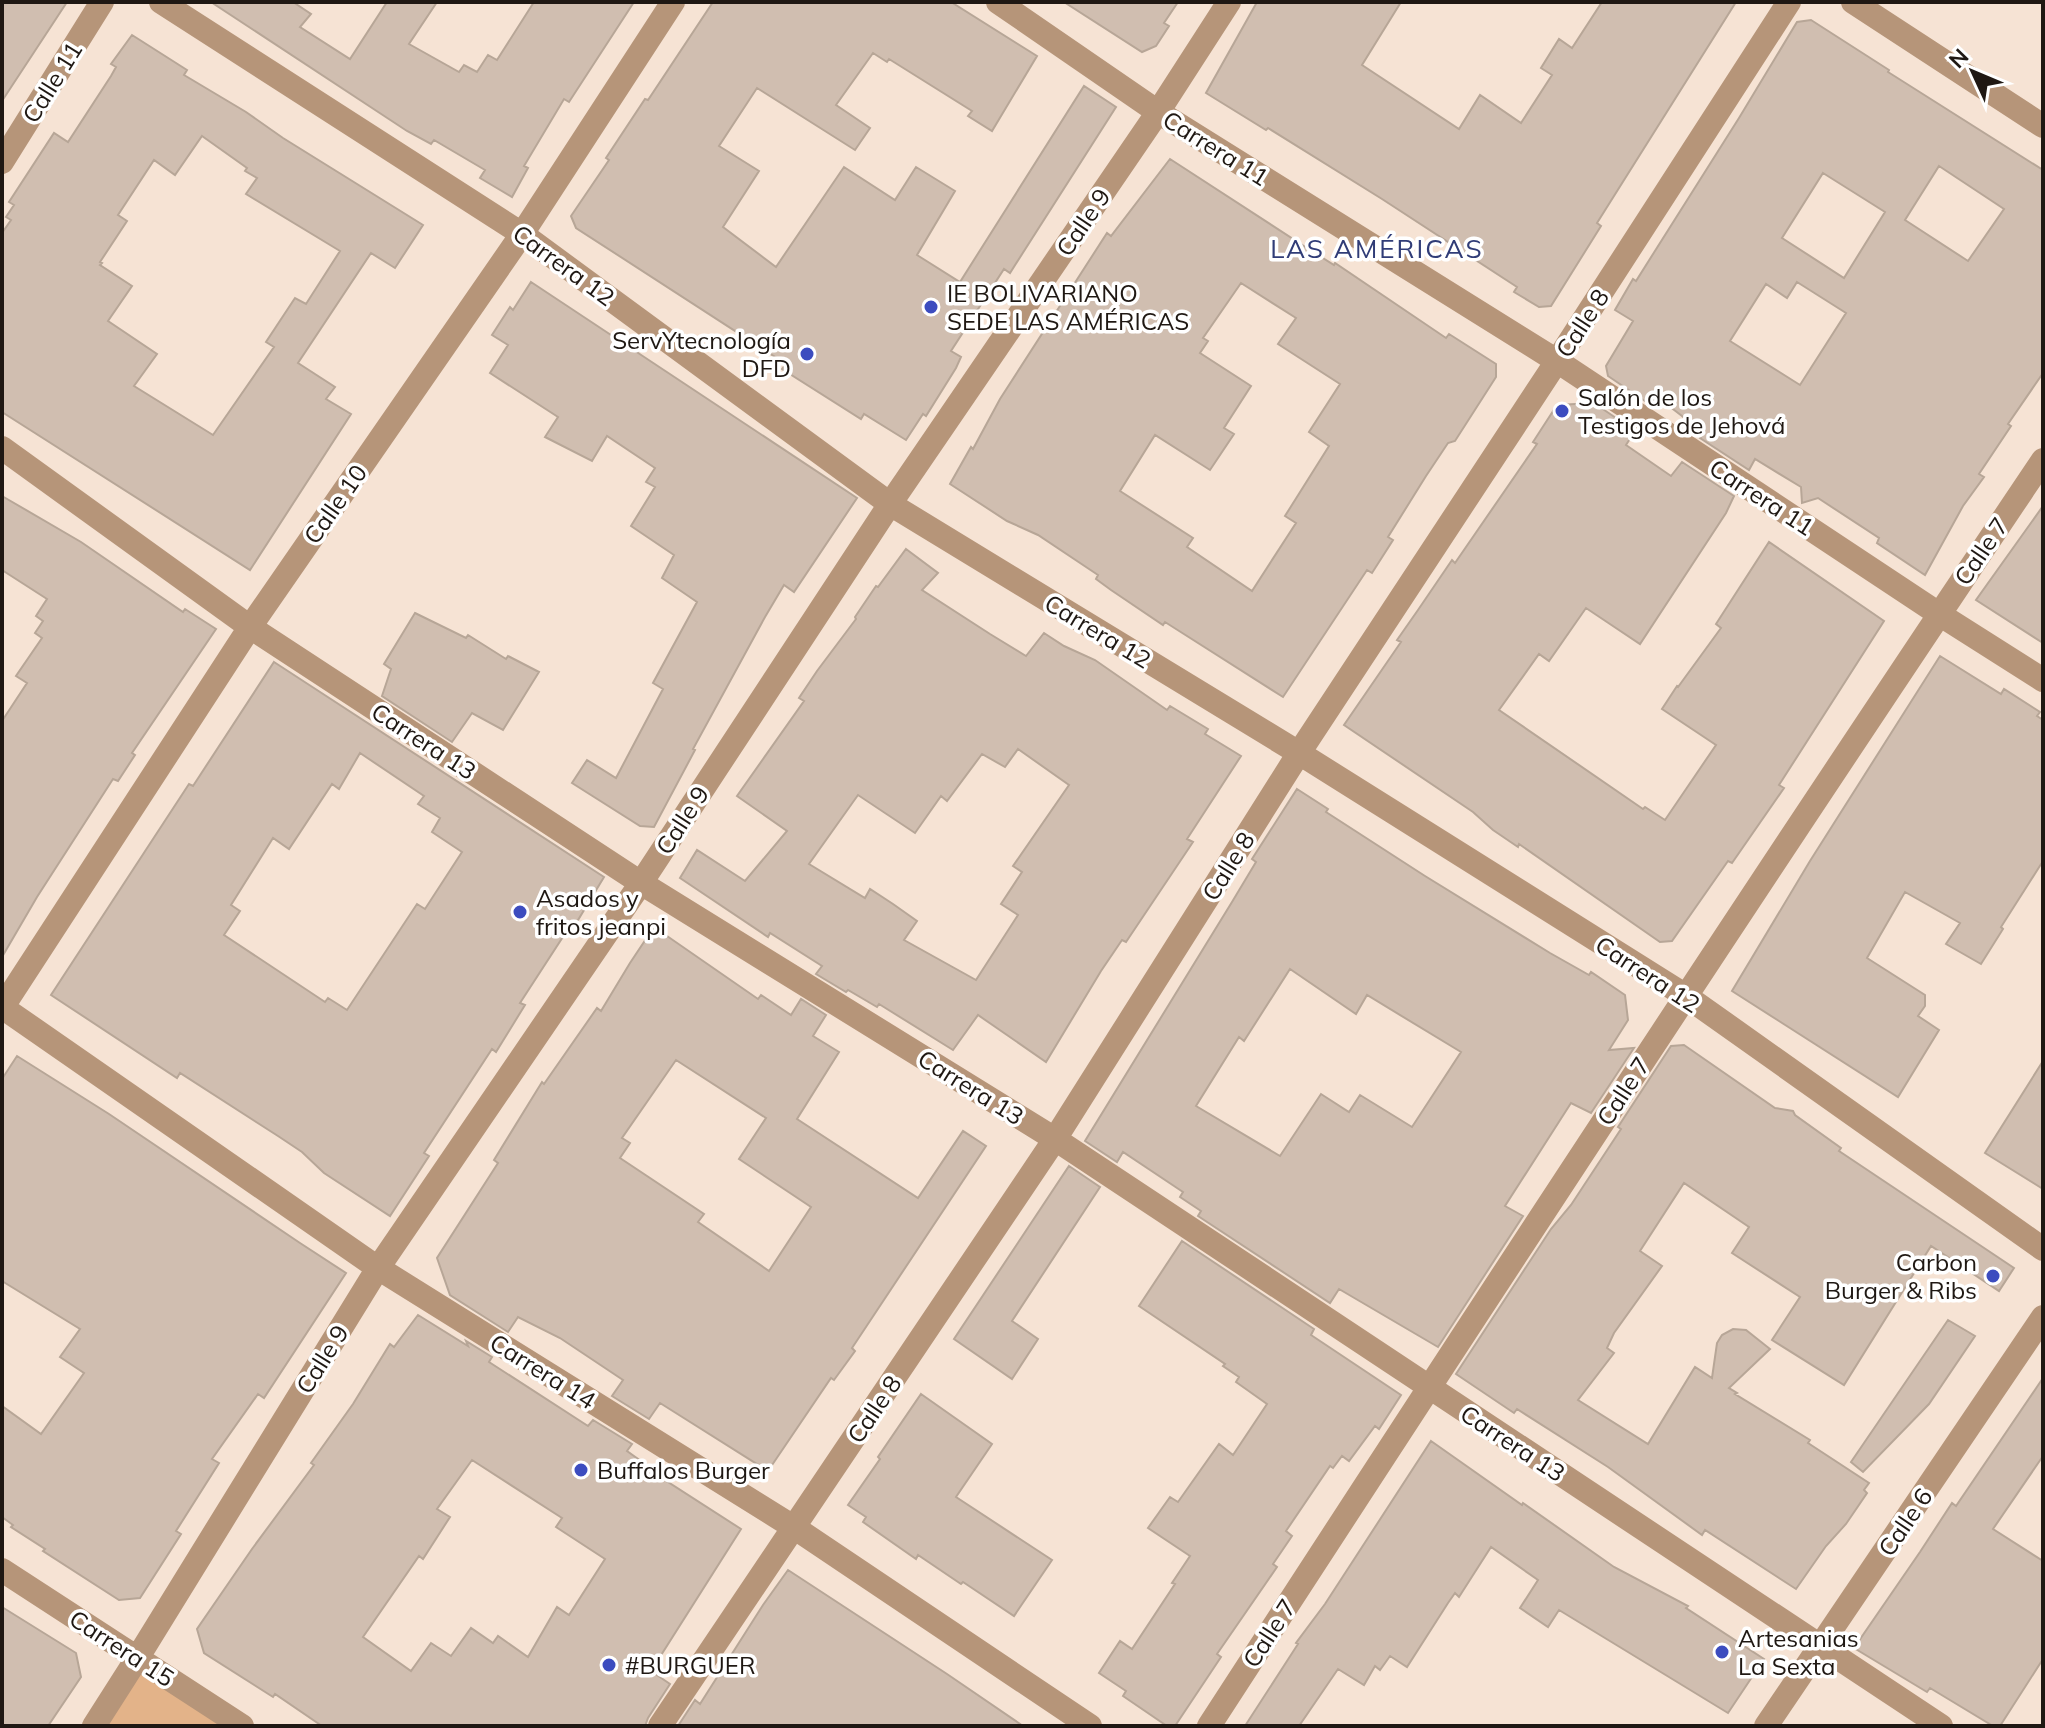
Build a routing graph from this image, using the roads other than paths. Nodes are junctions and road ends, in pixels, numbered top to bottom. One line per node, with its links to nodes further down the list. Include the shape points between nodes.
1 (102, 2): 10 (street, Calle 11)
2 (161, 2): 11 (street, Carrera 12)
3 (673, 2): 11 (street, Calle 10)
4 (998, 2): 8 (street, Carrera 11)
5 (1229, 2): 8 (street, Calle 9)
6 (1789, 2): 12 (street, Calle 8)
7 (1853, 2): 9 (street)
8 (1158, 112): 12 (street, Carrera 11); 15 (street, Calle 9)
9 (2043, 126)
10 (2, 162)
11 (522, 234): 15 (street, Carrera 12); 17 (street, Calle 10)
12 (1557, 361): 16 (street, Carrera 11); 19 (street, Calle 8)
13 (2, 448): 17 (street, Carrera 13)
14 (2043, 460): 16 (street, Calle 7)
15 (890, 504): 19 (street, Carrera 12); 20 (street, Calle 9)
16 (1939, 614): 18 (street, Carrera 11); 21 (street, Calle 7)
17 (250, 627): 20 (street, Carrera 13); 22 (street, Calle 10)
18 (2043, 680)
19 (1299, 753): 21 (street, Carrera 12); 23 (street, Calle 8)
20 (641, 883): 23 (street, Carrera 13); 25 (street, Calle 9)
21 (1686, 996): 24 (street, Carrera 12); 27 (street, Calle 7)
22 (2, 1008): 25 (street, Carrera 14)
23 (1055, 1139): 27 (street, Carrera 13); 28 (street, Calle 8)
24 (2043, 1249)
25 (378, 1268): 28 (street, Carrera 14); 31 (street, Calle 9)
26 (2043, 1317): 30 (street, Calle 6)
27 (1428, 1387): 30 (street, Carrera 13); 36 (street, Calle 7)
28 (795, 1528): 34 (street, Calle 8); 35 (street, Carrera 14)
29 (2, 1570): 31 (street, Carrera 15)
30 (1821, 1646): 37 (street, Calle 6); 38 (street, Carrera 13)
31 (138, 1657): 32 (street, Calle 9); 33 (street, Carrera 15)
32 (94, 1726)
33 (242, 1726)
34 (660, 1726)
35 (1090, 1726)
36 (1209, 1726)
37 (1766, 1726)
38 (1941, 1726)

